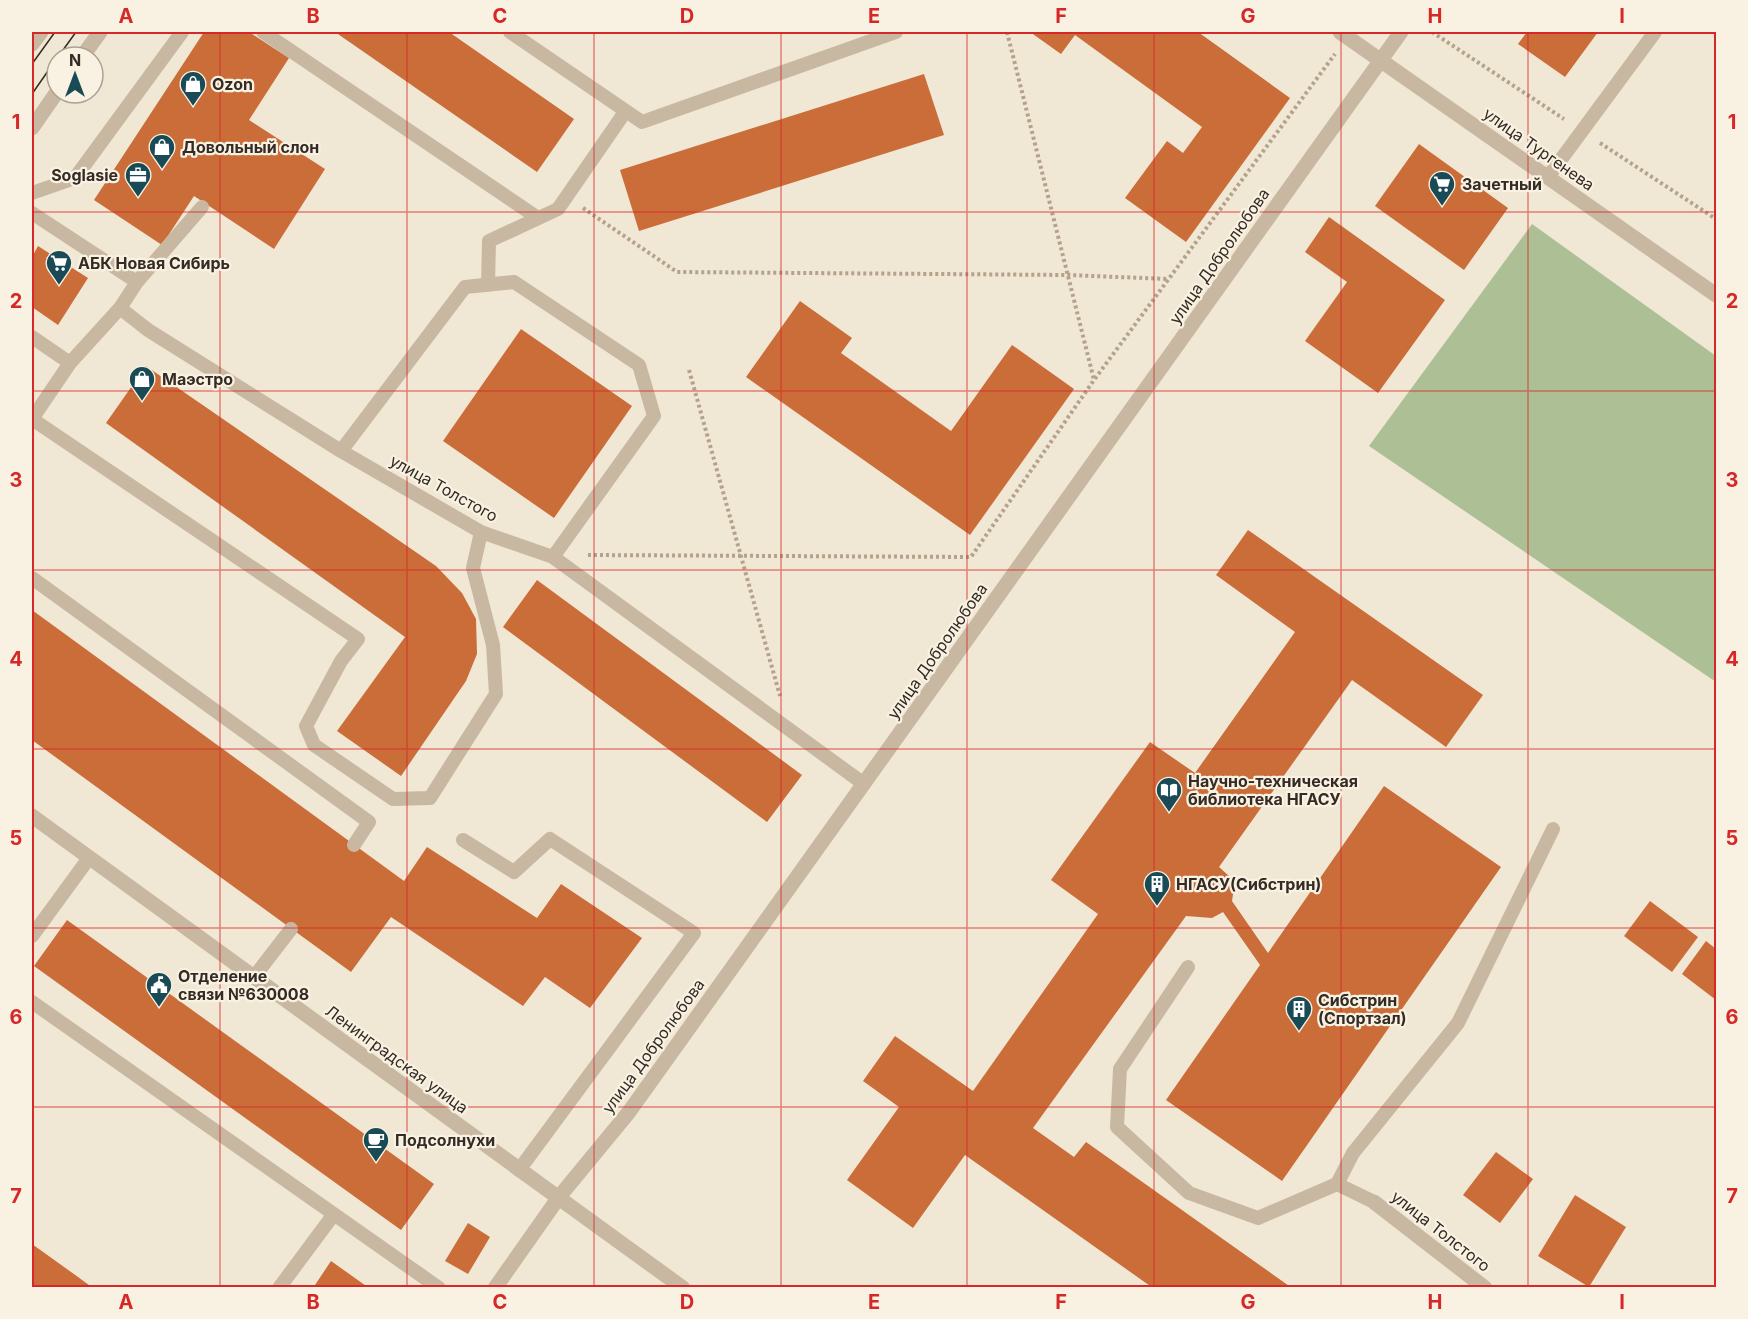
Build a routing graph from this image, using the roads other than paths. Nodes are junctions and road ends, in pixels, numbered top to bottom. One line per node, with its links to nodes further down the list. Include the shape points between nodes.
1 (41, 32): 10 (street)
2 (100, 32): 11 (street)
3 (182, 32): 17 (lane, via 75,178)
4 (263, 32): 20 (lane)
5 (510, 32): 14 (lane)
6 (896, 32): 14 (lane, via 642,122)
7 (1401, 32): 12 (street, улица Добролюбова)
8 (1655, 32): 16 (lane)
9 (1344, 34): 12 (street, улица Тургенева)
10 (32, 44)
11 (91, 45)
12 (1381, 60): 16 (street, улица Тургенева); 31 (street, улица Добролюбова)
13 (48, 105): 15 (street)
14 (625, 112): 20 (lane, via 558,209)
15 (32, 128)
16 (1548, 177): 23 (street, улица Тургенева)
17 (32, 193)
18 (202, 207): 21 (lane)
19 (32, 213): 21 (lane)
20 (538, 218): 22 (lane, via 489,241)
21 (137, 282): 24 (lane)
22 (488, 285): 27 (lane, via 465,287); 29 (lane, via 514,282 639,365 654,416)
23 (1716, 295)
24 (120, 308): 26 (lane); 27 (lane, улица Толстого, via 148,330)
25 (32, 337): 26 (lane)
26 (70, 363): 28 (lane, via 32,419 358,639 341,661 306,726 315,745 393,799 430,798 496,694 493,645 473,568)
27 (340, 451): 28 (lane, улица Толстого)
28 (482, 532): 29 (lane, улица Толстого)
29 (553, 557): 31 (lane, улица Толстого)
30 (32, 578): 35 (lane, via 369,822)
31 (864, 784): 44 (street, улица Добролюбова, via 629,1112)
32 (32, 816): 36 (street, Ленинградская улица)
33 (1553, 829): 43 (lane, via 1458,1023 1353,1153)
34 (463, 840): 42 (lane, via 514,872 550,839 694,933)
35 (354, 845)
36 (89, 858): 38 (lane); 40 (street, Ленинградская улица)
37 (291, 929): 40 (lane)
38 (32, 936)
39 (1188, 967): 43 (lane, via 1120,1069 1117,1127 1189,1193 1258,1218)
40 (254, 977): 42 (street, Ленинградская улица)
41 (32, 1002): 46 (lane)
42 (519, 1170): 44 (street, Ленинградская улица)
43 (1336, 1184): 45 (lane)
44 (559, 1197): 49 (street, улица Добролюбова); 50 (street, Ленинградская улица)
45 (1374, 1202): 51 (street, улица Толстого)
46 (334, 1214): 47 (lane); 48 (lane)
47 (279, 1287)
48 (439, 1287)
49 (495, 1287)
50 (683, 1287)
51 (1485, 1287)

